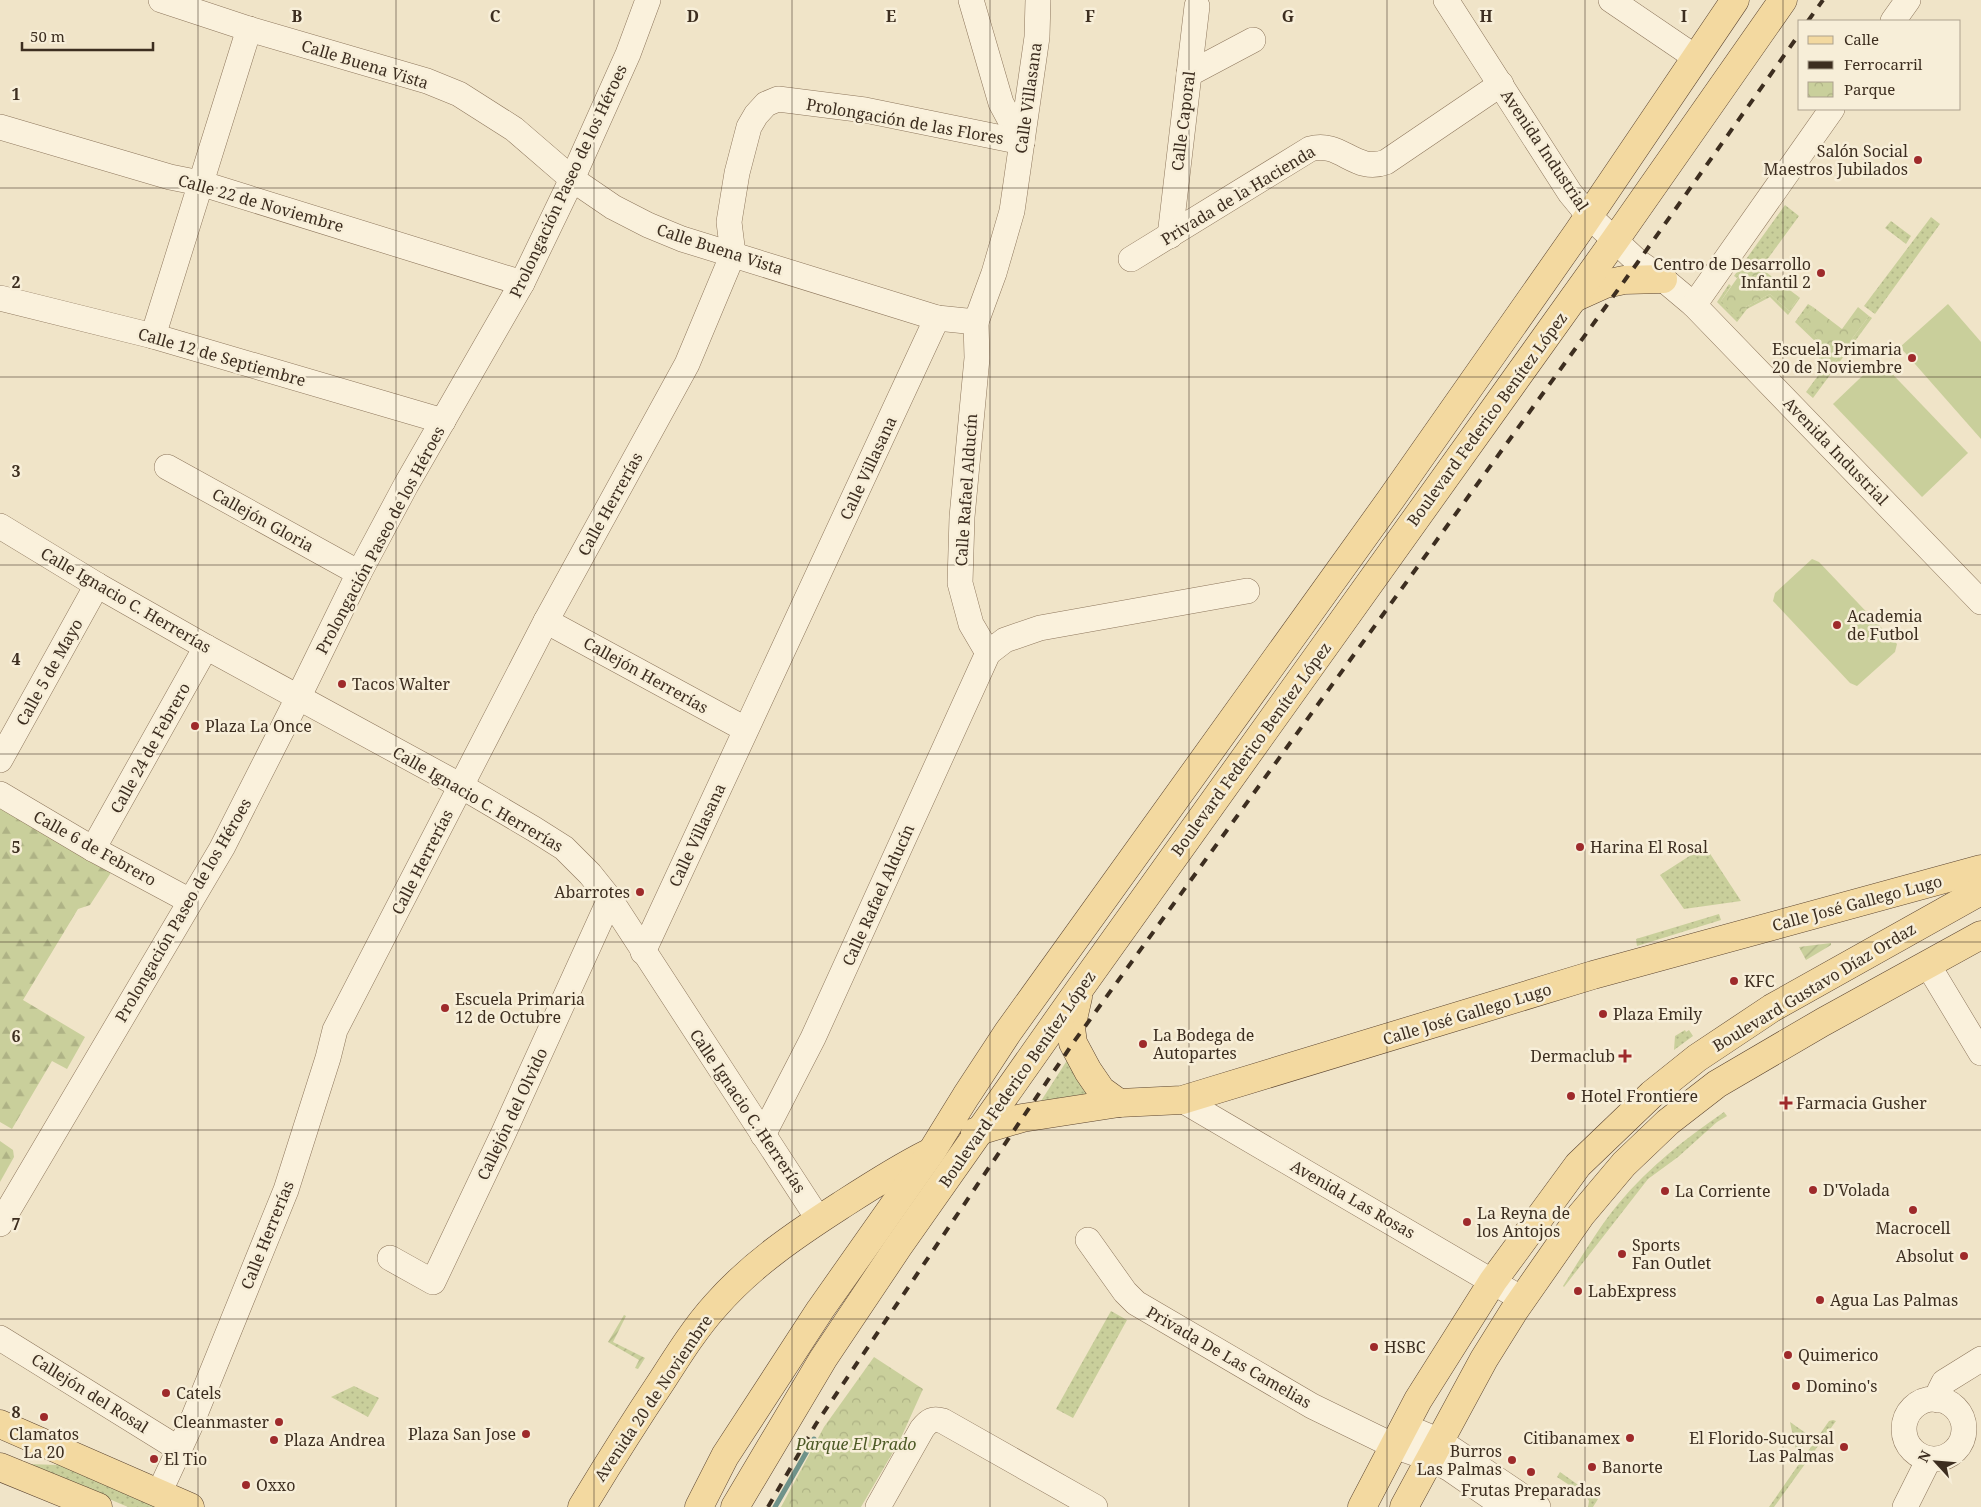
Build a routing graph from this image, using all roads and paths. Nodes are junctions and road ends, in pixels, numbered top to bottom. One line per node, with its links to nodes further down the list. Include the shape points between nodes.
1 (162, 0): 12 (street, Calle Buena Vista)
2 (648, 0): 20 (street, Prolongación Paseo de los Héroes, via 628,54)
3 (971, 0): 19 (street, via 1001,103)
4 (1038, 0): 19 (street, Calle Villasana, via 1037,37)
5 (1446, 0): 16 (street, Avenida Industrial)
6 (1611, 0): 14 (street)
7 (1735, 0): 14 (main road, Boulevard Federico Benítez López)
8 (1783, 0): 24 (main road, Boulevard Federico Benítez López)
9 (1908, 0): 11 (street)
10 (1197, 6): 15 (street, Calle Caporal)
11 (1894, 20)
12 (249, 29): 20 (street, Calle Buena Vista, via 427,81 459,94 514,129); 21 (street)
13 (1253, 40): 15 (street)
14 (1695, 57): 22 (main road, Boulevard Federico Benítez López)
15 (1189, 74): 23 (street, Calle Caporal)
16 (1501, 84): 22 (street, Avenida Industrial, via 1570,193); 23 (street, Privada de la Hacienda, via 1386,162 1375,166 1329,148 1310,149)
17 (1831, 110): 31 (street)
18 (0, 126): 21 (street, Calle 22 de Noviembre)
19 (1022, 142): 25 (street, Prolongación de las Flores, via 865,110 778,99 766,104 749,128 729,222); 33 (street, Calle Villasana, via 1012,211)
20 (572, 178): 25 (street, Calle Buena Vista, via 613,207 648,226); 28 (street, Prolongación Paseo de los Héroes)
21 (200, 183): 28 (street, Calle 22 de Noviembre); 34 (street)
22 (1589, 216): 24 (street, Avenida Industrial); 64 (main road, Boulevard Federico Benítez López, via 1304,621 1008,1032 966,1096)
23 (1170, 236): 26 (street, Privada de la Hacienda)
24 (1616, 240): 27 (street, Avenida Industrial, via 1638,262); 30 (main road, Boulevard Federico Benítez López)
25 (733, 254): 32 (street, Calle Buena Vista); 42 (street, Calle Herrerías, via 686,364)
26 (1131, 259)
27 (1663, 279): 30 (main road, via 1605,284); 31 (street, Avenida Industrial)
28 (522, 283): 35 (street, Prolongación Paseo de los Héroes)
29 (0, 298): 34 (street, Calle 12 de Septiembre)
30 (1574, 298): 58 (main road, Boulevard Federico Benítez López)
31 (1694, 305): 41 (street, Avenida Industrial)
32 (937, 318): 33 (street); 46 (street, Calle Villasana)
33 (976, 322): 44 (street, Calle Rafael Alducín, via 977,358 962,517 960,583 971,624)
34 (153, 336): 35 (street, Calle 12 de Septiembre)
35 (443, 421): 38 (street, Prolongación Paseo de los Héroes)
36 (167, 467): 38 (street, Callejón Gloria)
37 (2, 531): 39 (street, Calle Ignacio C. Herrerías)
38 (358, 573): 45 (street, Prolongación Paseo de los Héroes)
39 (97, 585): 43 (street, Calle Ignacio C. Herrerías); 47 (street, Calle 5 de Mayo)
40 (1247, 591): 44 (street, via 1040,628 1005,640)
41 (1981, 602)
42 (546, 622): 46 (street, Callejón Herrerías); 48 (street, Calle Herrerías)
43 (206, 647): 45 (street, Calle Ignacio C. Herrerías); 50 (street, Calle 24 de Febrero)
44 (988, 653): 63 (street, Calle Rafael Alducín, via 813,1038)
45 (298, 698): 48 (street, Calle Ignacio C. Herrerías); 54 (street, Prolongación Paseo de los Héroes, via 222,848)
46 (745, 730): 56 (street, Calle Villasana)
47 (0, 760)
48 (461, 786): 53 (street, Calle Ignacio C. Herrerías, via 564,848); 76 (street, Calle Herrerías, via 336,1030 286,1190)
49 (0, 794): 50 (street, Calle 6 de Febrero)
50 (93, 849): 54 (street, Calle 6 de Febrero)
51 (1981, 869): 60 (main road, Calle José Gallego Lugo, via 1594,975)
52 (1981, 891): 69 (main road, Boulevard Gustavo Díaz Ordaz, via 1772,1008 1677,1073 1578,1165)
53 (610, 899): 56 (street, Calle Ignacio C. Herrerías); 68 (street, Callejón del Olvido, via 433,1282)
54 (190, 902): 66 (street, Prolongación Paseo de los Héroes)
55 (1981, 935): 57 (main road, Boulevard Gustavo Díaz Ordaz)
56 (643, 952): 63 (street, Calle Ignacio C. Herrerías)
57 (1928, 965): 59 (street); 70 (main road, Boulevard Gustavo Díaz Ordaz, via 1717,1084 1668,1122 1624,1164 1581,1215)
58 (1081, 987): 61 (main road, via 1071,1028 1073,1043 1101,1090); 62 (main road, Boulevard Federico Benítez López)
59 (1981, 1052)
60 (1182, 1100): 61 (main road, Calle José Gallego Lugo); 69 (street, Avenida Las Rosas)
61 (1119, 1103): 62 (main road, Calle José Gallego Lugo, via 1022,1118)
62 (981, 1129): 64 (main road, Calle José Gallego Lugo); 85 (main road, Boulevard Federico Benítez López, via 824,1359)
63 (763, 1135): 65 (street, Calle Ignacio C. Herrerías)
64 (942, 1147): 65 (main road, Avenida 20 de Noviembre, via 897,1169); 84 (main road, Boulevard Federico Benítez López, via 820,1310 725,1456)
65 (820, 1220): 83 (main road, Avenida 20 de Noviembre, via 772,1253 738,1281 715,1306 643,1408)
66 (0, 1224)
67 (1088, 1240): 75 (street, Privada De Las Camelias, via 1136,1303 1312,1406)
68 (390, 1258)
69 (1493, 1281): 70 (street, Avenida Las Rosas); 75 (main road, Boulevard Gustavo Díaz Ordaz)
70 (1522, 1299): 77 (main road, Boulevard Gustavo Díaz Ordaz, via 1484,1359)
71 (0, 1338): 76 (street, Callejón del Rosal)
72 (1981, 1358): 73 (street, via 1944,1382)
73 (1938, 1400): 78 (street, via 1924,1401 1915,1406 1904,1424 1907,1443 1912,1451); 78 (street, via 1953,1405 1960,1413 1964,1433 1956,1450 1948,1456)
74 (0, 1424): 80 (main road)
75 (1399, 1436): 77 (street, Privada De Las Camelias); 88 (main road, Boulevard Gustavo Díaz Ordaz)
76 (180, 1449): 80 (street, Calle Herrerías)
77 (1436, 1450): 89 (main road, Boulevard Gustavo Díaz Ordaz); 90 (street, via 1450,1469); 91 (street)
78 (1930, 1459): 92 (street)
79 (0, 1467): 81 (main road)
80 (159, 1493): 82 (main road)
81 (98, 1507)
82 (190, 1507)
83 (582, 1507)
84 (699, 1507)
85 (735, 1507)
86 (878, 1507): 87 (street, via 922,1429 930,1420 936,1419)
87 (1094, 1507)
88 (1362, 1507)
89 (1404, 1507)
90 (1505, 1507)
91 (1538, 1507)
92 (1905, 1507)

